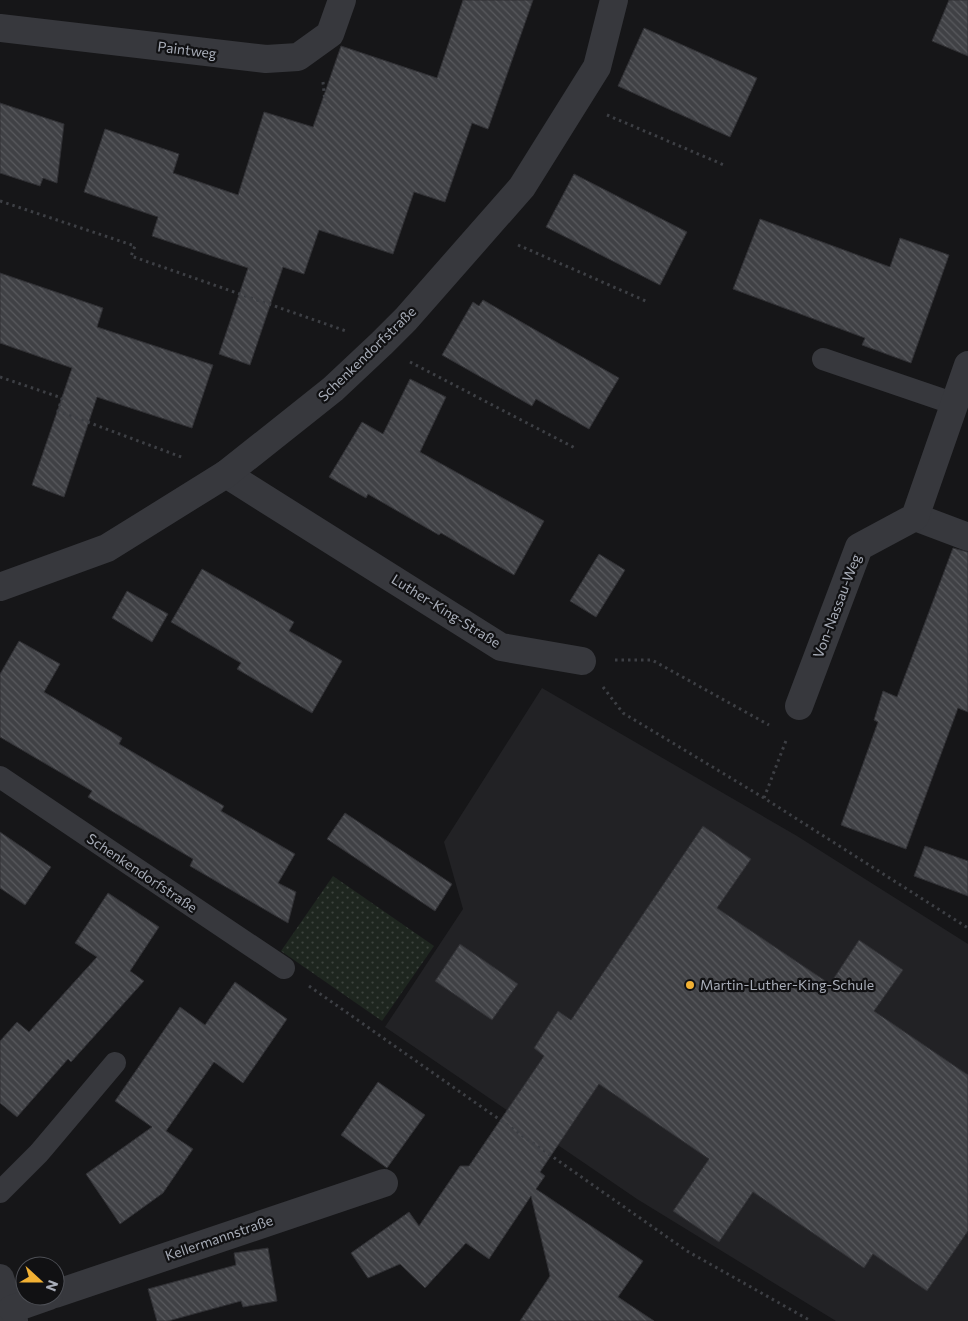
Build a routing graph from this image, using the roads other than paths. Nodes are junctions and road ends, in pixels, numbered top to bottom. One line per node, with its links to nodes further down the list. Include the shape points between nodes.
1 (342, 0): 3 (street, Paintweg, via 330,34 298,57 266,59)
2 (614, 0): 7 (street, Schenkendorfstraße, via 597,67 522,187 382,343 333,389)
3 (0, 28)
4 (823, 359): 6 (lane)
5 (968, 365): 6 (street)
6 (954, 404): 8 (street)
7 (226, 474): 10 (street, Schenkendorfstraße, via 107,548); 11 (street, Luther-King-Straße, via 501,647)
8 (915, 517): 9 (street); 12 (street, Von-Nassau-Weg, via 859,547)
9 (968, 537)
10 (0, 587)
11 (582, 661)
12 (799, 706)
13 (0, 777): 14 (lane, Schenkendorfstraße)
14 (284, 968)
15 (115, 1063): 17 (lane)
16 (384, 1183): 19 (street, Kellermannstraße)
17 (0, 1192)
18 (0, 1278): 21 (street)
19 (65, 1291)
20 (30, 1306): 21 (street)
21 (13, 1315)

